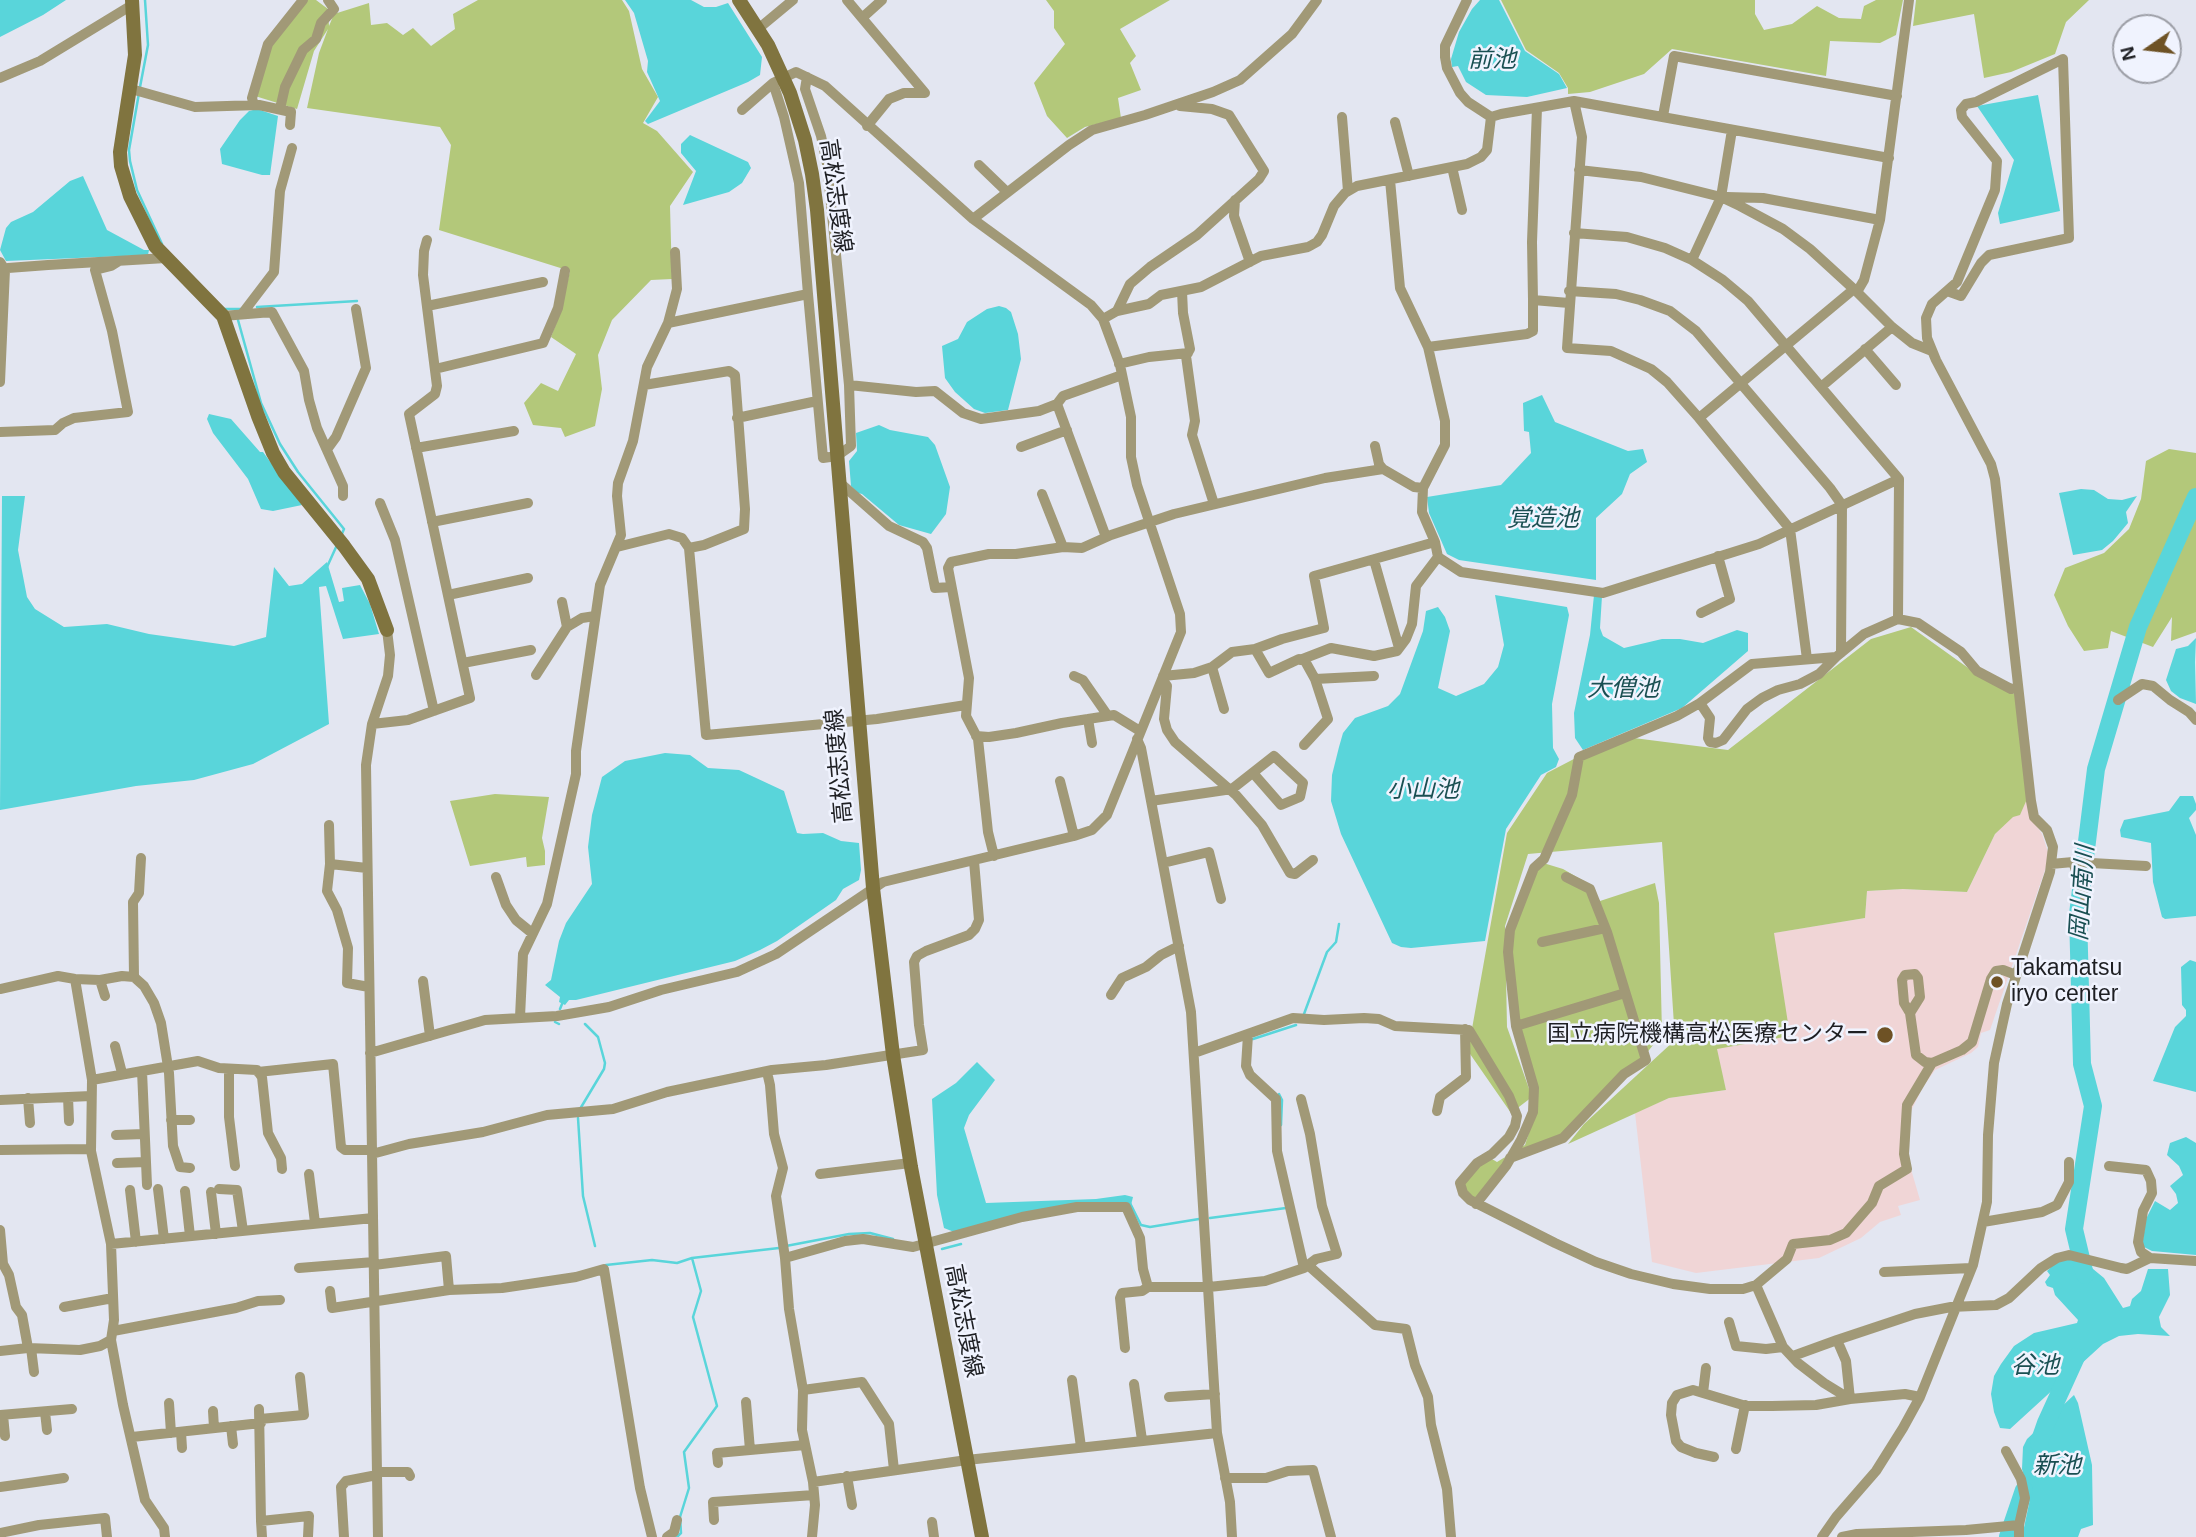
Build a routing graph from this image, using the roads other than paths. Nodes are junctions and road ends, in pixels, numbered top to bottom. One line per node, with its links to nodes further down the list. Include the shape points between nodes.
1 (303, 0): 19 (street, via 268,44 252,98)
2 (328, 0): 22 (street, via 334,9 321,23 316,39 303,50 285,87)
3 (739, 0): 12 (main road, 高松志度線)
4 (793, 0): 12 (street)
5 (846, 0): 11 (street)
6 (881, 0): 11 (street)
7 (1317, 0): 20 (street, via 1292,34 1240,80)
8 (1467, 0): 26 (street, via 1445,46 1447,68 1468,102)
9 (1909, 0): 17 (street)
10 (132, 2): 14 (street, via 76,41); 16 (main road, via 135,55)
11 (862, 18): 29 (street, via 925,93 889,99)
12 (758, 29): 15 (main road, 高松志度線)
13 (807, 77): 15 (street, via 796,72); 29 (street, via 825,86); 80 (street, via 805,89 827,164)
14 (0, 79)
15 (778, 80): 23 (street); 59 (street, via 799,183); 94 (main road, 高松志度線, via 798,116 812,174)
16 (131, 89): 19 (street, via 195,107); 48 (main road, via 120,139 121,166 141,219)
17 (1897, 96): 24 (street, via 1674,56); 32 (street)
18 (1574, 101): 21 (street); 24 (street); 35 (street, via 1582,137)
19 (254, 105): 22 (street)
20 (1173, 106): 39 (street, via 1092,130); 41 (street, via 1229,115 1262,164 1259,179)
21 (1538, 108): 26 (street); 60 (street)
22 (281, 109): 28 (street, via 291,111)
23 (741, 110)
24 (1662, 116): 30 (street)
25 (1342, 117): 38 (street)
26 (1491, 117): 34 (street, via 1487,150 1467,164)
27 (1395, 122): 36 (street)
28 (290, 125)
29 (867, 126): 43 (street)
30 (1732, 130): 32 (street); 40 (street)
31 (292, 148): 65 (street, via 280,191 274,272)
32 (1889, 158): 44 (street)
33 (979, 165): 39 (street)
34 (1452, 167): 36 (street); 42 (street)
35 (1579, 170): 40 (street, via 1641,177); 45 (street)
36 (1409, 176): 37 (street)
37 (1390, 180): 38 (street); 71 (street, via 1400,288)
38 (1348, 191): 51 (street, via 1334,206 1317,242)
39 (1007, 192): 43 (street)
40 (1721, 197): 44 (street, via 1763,198); 49 (street); 55 (street, via 1783,229)
41 (1235, 200): 51 (street, via 1234,216); 64 (street, via 1130,285)
42 (1462, 210)
43 (973, 219): 67 (street, via 1091,305)
44 (1880, 220): 55 (street, via 1864,280)
45 (1574, 233): 49 (street, via 1627,237); 57 (street)
46 (427, 240): 62 (street, via 422,275)
47 (675, 253): 68 (street, via 677,289)
48 (166, 258): 50 (street); 66 (main road)
49 (1692, 260): 70 (street, via 1748,301)
50 (119, 261): 52 (street); 89 (street, via 95,270 128,412 74,418 55,430)
51 (1250, 262): 56 (street, via 1201,288)
52 (3, 266): 77 (street)
53 (565, 271): 75 (street, via 558,308 543,343)
54 (543, 282): 62 (street)
55 (1856, 290): 69 (street); 70 (street)
56 (1182, 291): 64 (street); 74 (street)
57 (1569, 291): 61 (street); 78 (street, via 1615,294 1670,312 1696,331)
58 (1947, 291): 58 (street, via 1958,282 1997,175 1997,161 1961,110 2063,59 2069,238 1989,255 1961,296); 73 (street, via 1932,304 1926,318)
59 (808, 293): 68 (street); 83 (street)
60 (1533, 300): 61 (street); 71 (street, via 1533,331 1527,334)
61 (1569, 303): 86 (street, via 1567,348 1611,351 1651,369)
62 (427, 306): 75 (street)
63 (356, 309): 92 (street, via 366,368)
64 (1117, 311): 67 (street)
65 (242, 314): 66 (street); 92 (street, via 272,312 304,371 314,418)
66 (223, 316): 124 (main road, via 273,453 368,579)
67 (1103, 319): 76 (street)
68 (668, 323): 79 (street, via 647,367)
69 (1892, 327): 72 (street); 73 (street)
70 (1786, 346): 78 (street); 82 (street)
71 (1428, 347): 98 (street, via 1445,421 1445,445)
72 (1865, 349): 81 (street); 82 (street)
73 (1932, 351): 138 (street, via 1995,479)
74 (1188, 353): 76 (street, via 1149,357); 103 (street, via 1195,421 1192,435)
75 (435, 369): 93 (street, via 435,394 409,414)
76 (1120, 369): 84 (street, via 1062,397); 106 (street, via 1131,417 1131,457)
77 (0, 382)
78 (1742, 383): 86 (street); 104 (street)
79 (644, 385): 85 (street, via 729,371 735,375); 110 (street, via 633,441 618,483 621,535)
80 (849, 385): 84 (street, via 934,391 963,413 981,419); 94 (street, via 850,446)
81 (1896, 385)
82 (1821, 387): 96 (street)
83 (817, 401): 85 (street); 94 (street, via 823,458)
84 (1057, 404): 87 (street)
85 (737, 418): 112 (street, via 744,529)
86 (1699, 418): 107 (street)
87 (1067, 430): 91 (street); 108 (street)
88 (514, 431): 93 (street)
89 (0, 432)
90 (1375, 446): 95 (street)
91 (1021, 447)
92 (328, 448): 100 (street)
93 (416, 448): 105 (street)
94 (837, 456): 97 (main road, 高松志度線)
95 (1383, 469): 98 (street); 103 (street)
96 (1899, 479): 104 (street); 122 (street)
97 (839, 482): 117 (street, via 889,526 923,542 935,588); 146 (main road, 高松志度線)
98 (1423, 488): 109 (street, via 1422,512)
99 (1042, 494): 111 (street)
100 (343, 496)
101 (380, 503): 143 (street, via 395,540)
102 (528, 503): 105 (street)
103 (1213, 504): 106 (street)
104 (1842, 505): 107 (street); 128 (street)
105 (432, 522): 118 (street)
106 (1148, 522): 108 (street); 136 (street, via 1181,623)
107 (1790, 528): 113 (street, via 1759,544); 129 (street)
108 (1106, 537): 111 (street, via 1082,548)
109 (1435, 542): 114 (street); 115 (street)
110 (617, 547): 112 (street, via 669,534 682,538); 121 (street, via 600,585)
111 (1063, 547): 117 (street, via 958,559 948,568)
112 (689, 548): 146 (street, via 706,736)
113 (1718, 556): 114 (street, via 1603,593 1461,572); 120 (street, via 1730,599)
114 (1438, 557): 125 (street, via 1416,586 1412,624)
115 (1374, 560): 125 (street); 126 (street, via 1314,576 1324,628)
116 (528, 578): 118 (street)
117 (951, 587): 141 (street, via 969,678)
118 (448, 596): 131 (street)
119 (562, 602): 123 (street)
120 (1701, 614)
121 (595, 616): 123 (street); 175 (street, via 576,774 547,904)
122 (1898, 620): 128 (street, via 1864,634); 138 (street, via 1918,623 1961,652 1977,671 2011,689)
123 (567, 627): 133 (street)
124 (387, 630): 148 (street, via 388,676)
125 (1399, 648): 130 (street, via 1382,656 1331,648)
126 (1255, 649): 130 (street, via 1269,673); 132 (street, via 1232,652)
127 (531, 650): 131 (street)
128 (1838, 655): 129 (street); 140 (street, via 1819,674 1778,690 1747,709 1716,743 1708,738 1710,718)
129 (1807, 659): 140 (street, via 1752,664)
130 (1300, 660): 137 (street)
131 (463, 663): 143 (street, via 470,698)
132 (1212, 667): 136 (street); 142 (street)
133 (536, 674)
134 (1074, 676): 144 (street, via 1083,680)
135 (1374, 676): 137 (street)
136 (1162, 677): 149 (street); 155 (street, via 1167,686 1167,730 1174,742)
137 (1315, 679): 152 (street, via 1328,719)
138 (2018, 688): 166 (street, via 2034,817 2047,830 2053,847)
139 (2118, 700): 147 (street, via 2142,684 2153,686)
140 (1700, 703): 192 (street, via 1579,757 1572,795 1544,859 1534,868 1510,930)
141 (966, 705): 146 (street); 150 (street)
142 (1224, 709)
143 (434, 711): 148 (street)
144 (1108, 716): 145 (street); 149 (street, via 1114,715)
145 (1088, 719): 150 (street); 151 (street)
146 (859, 720): 171 (main road, 高松志度線)
147 (2196, 720)
148 (372, 724): 168 (street, via 366,765)
149 (1138, 735): 156 (street); 158 (street, via 1107,815 1092,830)
150 (976, 736): 159 (street)
151 (1093, 743)
152 (1304, 745)
153 (1253, 773): 153 (street, via 1274,757 1303,783 1300,797 1281,805); 155 (street)
154 (1060, 781): 158 (street)
155 (1228, 789): 156 (street); 161 (street, via 1262,825 1290,873)
156 (1151, 801): 165 (street)
157 (329, 825): 164 (street)
158 (1074, 836): 159 (street)
159 (994, 856): 162 (street)
160 (141, 858): 179 (street, via 139,893 134,902)
161 (1313, 860)
162 (974, 861): 171 (street); 199 (street, via 979,920 969,935 917,956 913,970 923,1050)
163 (2073, 862): 166 (street); 167 (street); 173 (street)
164 (330, 863): 168 (street); 183 (street, via 327,891 348,947 347,983)
165 (1163, 863): 172 (street, via 1209,852 1222,880); 177 (street)
166 (2051, 864): 178 (street)
167 (2146, 866)
168 (367, 868): 183 (street)
169 (496, 877): 175 (street, via 506,905)
170 (1566, 877): 174 (street, via 1590,889)
171 (873, 888): 191 (street, via 776,954 737,972 609,1007); 199 (main road, 高松志度線)
172 (1221, 899)
173 (2085, 900)
174 (1605, 928): 176 (street); 185 (street)
175 (532, 933): 191 (street, via 523,954)
176 (1542, 942)
177 (1179, 946): 186 (street, via 1122,978); 198 (street)
178 (2016, 975): 188 (street, via 1996,971); 189 (street)
179 (134, 977): 181 (street); 201 (street, via 154,1003)
180 (75, 979): 181 (street); 184 (street, via 58,976); 207 (street)
181 (100, 979): 187 (street)
182 (423, 981): 195 (street)
183 (369, 987): 197 (street)
184 (0, 989)
185 (1625, 993): 192 (street); 223 (street, via 1646,1060 1624,1074 1563,1138)
186 (1111, 995)
187 (104, 996)
188 (1985, 997): 189 (street); 200 (street, via 1972,1042)
189 (2007, 1004): 238 (street, via 1994,1063)
190 (1910, 1013): 200 (street, via 1916,1055)
191 (520, 1017): 195 (street, via 485,1020)
192 (1516, 1026): 223 (street, via 1534,1088 1533,1112)
193 (1465, 1029): 194 (street, via 1406,1028 1364,1018 1293,1018); 213 (street, via 1466,1077 1440,1097); 236 (street, via 1517,1116 1509,1137 1460,1183 1463,1193)
194 (1248, 1035): 198 (street); 253 (street, via 1246,1066 1276,1099 1277,1151)
195 (430, 1036): 197 (street)
196 (115, 1046): 206 (street)
197 (370, 1053): 222 (street)
198 (1195, 1053): 259 (street)
199 (892, 1055): 205 (street); 227 (main road, 高松志度線)
200 (1932, 1063): 257 (street, via 1907,1105 1907,1168 1879,1185 1872,1203 1846,1233 1830,1240 1793,1244 1787,1259)
201 (168, 1067): 202 (street, via 198,1061); 203 (street); 214 (street)
202 (229, 1069): 204 (street); 228 (street)
203 (142, 1071): 206 (street); 218 (street)
204 (258, 1072): 222 (street, via 333,1064 341,1147); 231 (street, via 268,1133)
205 (767, 1072): 222 (street, via 667,1092 613,1109 547,1115); 248 (street, via 783,1168 776,1196)
206 (122, 1073): 207 (street)
207 (92, 1080): 208 (street)
208 (91, 1096): 209 (street); 220 (street)
209 (68, 1097): 210 (street); 216 (street)
210 (28, 1098): 212 (street); 217 (street)
211 (1301, 1099): 253 (street, via 1322,1206 1337,1255 1316,1259)
212 (0, 1100)
213 (1437, 1111)
214 (171, 1119): 215 (street); 230 (street, via 180,1167)
215 (190, 1120)
216 (69, 1121)
217 (30, 1123)
218 (144, 1134): 219 (street); 224 (street)
219 (116, 1135)
220 (91, 1149): 221 (street); 247 (street)
221 (0, 1150)
222 (372, 1152): 237 (street)
223 (1510, 1158): 236 (street)
224 (146, 1162): 226 (street); 244 (street)
225 (2069, 1162): 238 (street, via 2069,1182 2057,1205)
226 (117, 1163)
227 (910, 1163): 233 (street); 246 (main road, 高松志度線)
228 (234, 1166)
229 (2109, 1166): 249 (street, via 2146,1170 2151,1181 2138,1242 2141,1252)
230 (190, 1167)
231 (282, 1168)
232 (309, 1174): 239 (street)
233 (820, 1174)
234 (130, 1190): 245 (street)
235 (185, 1191): 243 (street)
236 (1476, 1204): 257 (street, via 1631,1274 1710,1289)
237 (373, 1218): 239 (street); 252 (street)
238 (1983, 1222): 255 (street)
239 (316, 1223): 241 (street)
240 (0, 1230): 251 (street)
241 (243, 1231): 242 (street); 242 (street, via 237,1190 215,1190)
242 (216, 1234): 243 (street)
243 (190, 1236): 244 (street)
244 (164, 1239): 245 (street)
245 (136, 1242): 247 (street)
246 (925, 1242): 248 (street, via 913,1247 863,1239); 258 (street, via 1077,1206 1126,1207 1140,1238); 310 (main road, 高松志度線)
247 (111, 1244): 262 (street)
248 (783, 1251): 280 (street)
249 (2150, 1258): 250 (street); 266 (street, via 2127,1269 2069,1255 2057,1258 1996,1305)
250 (2196, 1261)
251 (2, 1264): 271 (street)
252 (374, 1264): 254 (street); 260 (street, via 446,1256); 264 (street)
253 (1307, 1267): 259 (street, via 1265,1281); 343 (street, via 1376,1325 1406,1329 1428,1396 1447,1489)
254 (299, 1268)
255 (1971, 1268): 256 (street); 266 (street)
256 (1884, 1272)
257 (1756, 1285): 270 (street)
258 (1148, 1287): 259 (street); 272 (street, via 1122,1293 1120,1298)
259 (1209, 1287): 282 (street)
260 (449, 1290): 264 (street); 336 (street, via 502,1288 604,1269)
261 (330, 1291): 264 (street, via 332,1308)
262 (113, 1298): 265 (street); 268 (street)
263 (280, 1300): 268 (street, via 258,1301)
264 (375, 1302): 313 (street)
265 (64, 1307)
266 (1956, 1308): 269 (street, via 1916,1314); 283 (street)
267 (1728, 1322): 270 (street, via 1736,1346)
268 (112, 1335): 271 (street, via 100,1346 80,1350); 300 (street)
269 (1837, 1340): 274 (street); 285 (street, via 1846,1361)
270 (1783, 1347): 274 (street)
271 (29, 1348): 273 (street); 276 (street)
272 (1125, 1348)
273 (0, 1352)
274 (1793, 1356): 285 (street)
275 (1706, 1368): 281 (street)
276 (34, 1373)
277 (300, 1377): 293 (street, via 304,1415)
278 (1072, 1380): 304 (street)
279 (1134, 1384): 301 (street)
280 (803, 1390): 303 (street, via 800,1418); 312 (street, via 862,1382 888,1424)
281 (1703, 1392): 288 (street); 309 (street, via 1677,1395 1671,1415 1681,1447)
282 (1215, 1394): 284 (street); 298 (street)
283 (1920, 1396): 285 (street); 344 (street, via 1876,1471)
284 (1169, 1397)
285 (1850, 1399): 288 (street, via 1816,1405)
286 (746, 1402): 307 (street)
287 (169, 1403): 297 (street)
288 (1745, 1405): 306 (street)
289 (72, 1409): 291 (street)
290 (212, 1411): 295 (street)
291 (45, 1412): 292 (street); 296 (street)
292 (2, 1415): 299 (street)
293 (260, 1417): 294 (street); 324 (street)
294 (231, 1426): 295 (street); 302 (street)
295 (214, 1428): 297 (street)
296 (47, 1430)
297 (176, 1432): 300 (street); 305 (street)
298 (1217, 1433): 301 (street); 317 (street)
299 (5, 1436)
300 (132, 1437): 331 (street, via 145,1500)
301 (1142, 1440): 304 (street)
302 (233, 1444)
303 (805, 1446): 307 (street); 318 (street)
304 (1082, 1447): 310 (street)
305 (183, 1448)
306 (1736, 1449)
307 (750, 1450): 311 (street, via 717,1453)
308 (2006, 1451): 327 (street, via 2025,1498)
309 (1714, 1457)
310 (967, 1460): 312 (street); 340 (main road, 高松志度線)
311 (718, 1463)
312 (894, 1469): 315 (street)
313 (377, 1474): 314 (street, via 408,1472); 334 (street, via 346,1481 341,1487); 335 (street)
314 (410, 1476)
315 (847, 1476): 318 (street); 321 (street)
316 (64, 1478): 319 (street)
317 (1225, 1478): 341 (street); 342 (street, via 1266,1478 1313,1470)
318 (813, 1482): 320 (street)
319 (0, 1487)
320 (814, 1495): 323 (street, via 713,1502); 338 (street)
321 (852, 1505)
322 (677, 1520): 337 (street)
323 (714, 1520)
324 (261, 1521): 332 (street); 333 (street, via 309,1516)
325 (932, 1522): 339 (street)
326 (51, 1524): 328 (street); 329 (street); 330 (street, via 105,1518)
327 (2019, 1531): 345 (street)
328 (0, 1533)
329 (53, 1537)
330 (107, 1537)
331 (165, 1537)
332 (262, 1537)
333 (308, 1537)
334 (345, 1537)
335 (378, 1537)
336 (652, 1537)
337 (667, 1537)
338 (812, 1537)
339 (934, 1537)
340 (982, 1537)
341 (1233, 1537)
342 (1331, 1537)
343 (1451, 1537)
344 (1822, 1537)
345 (1842, 1537)

